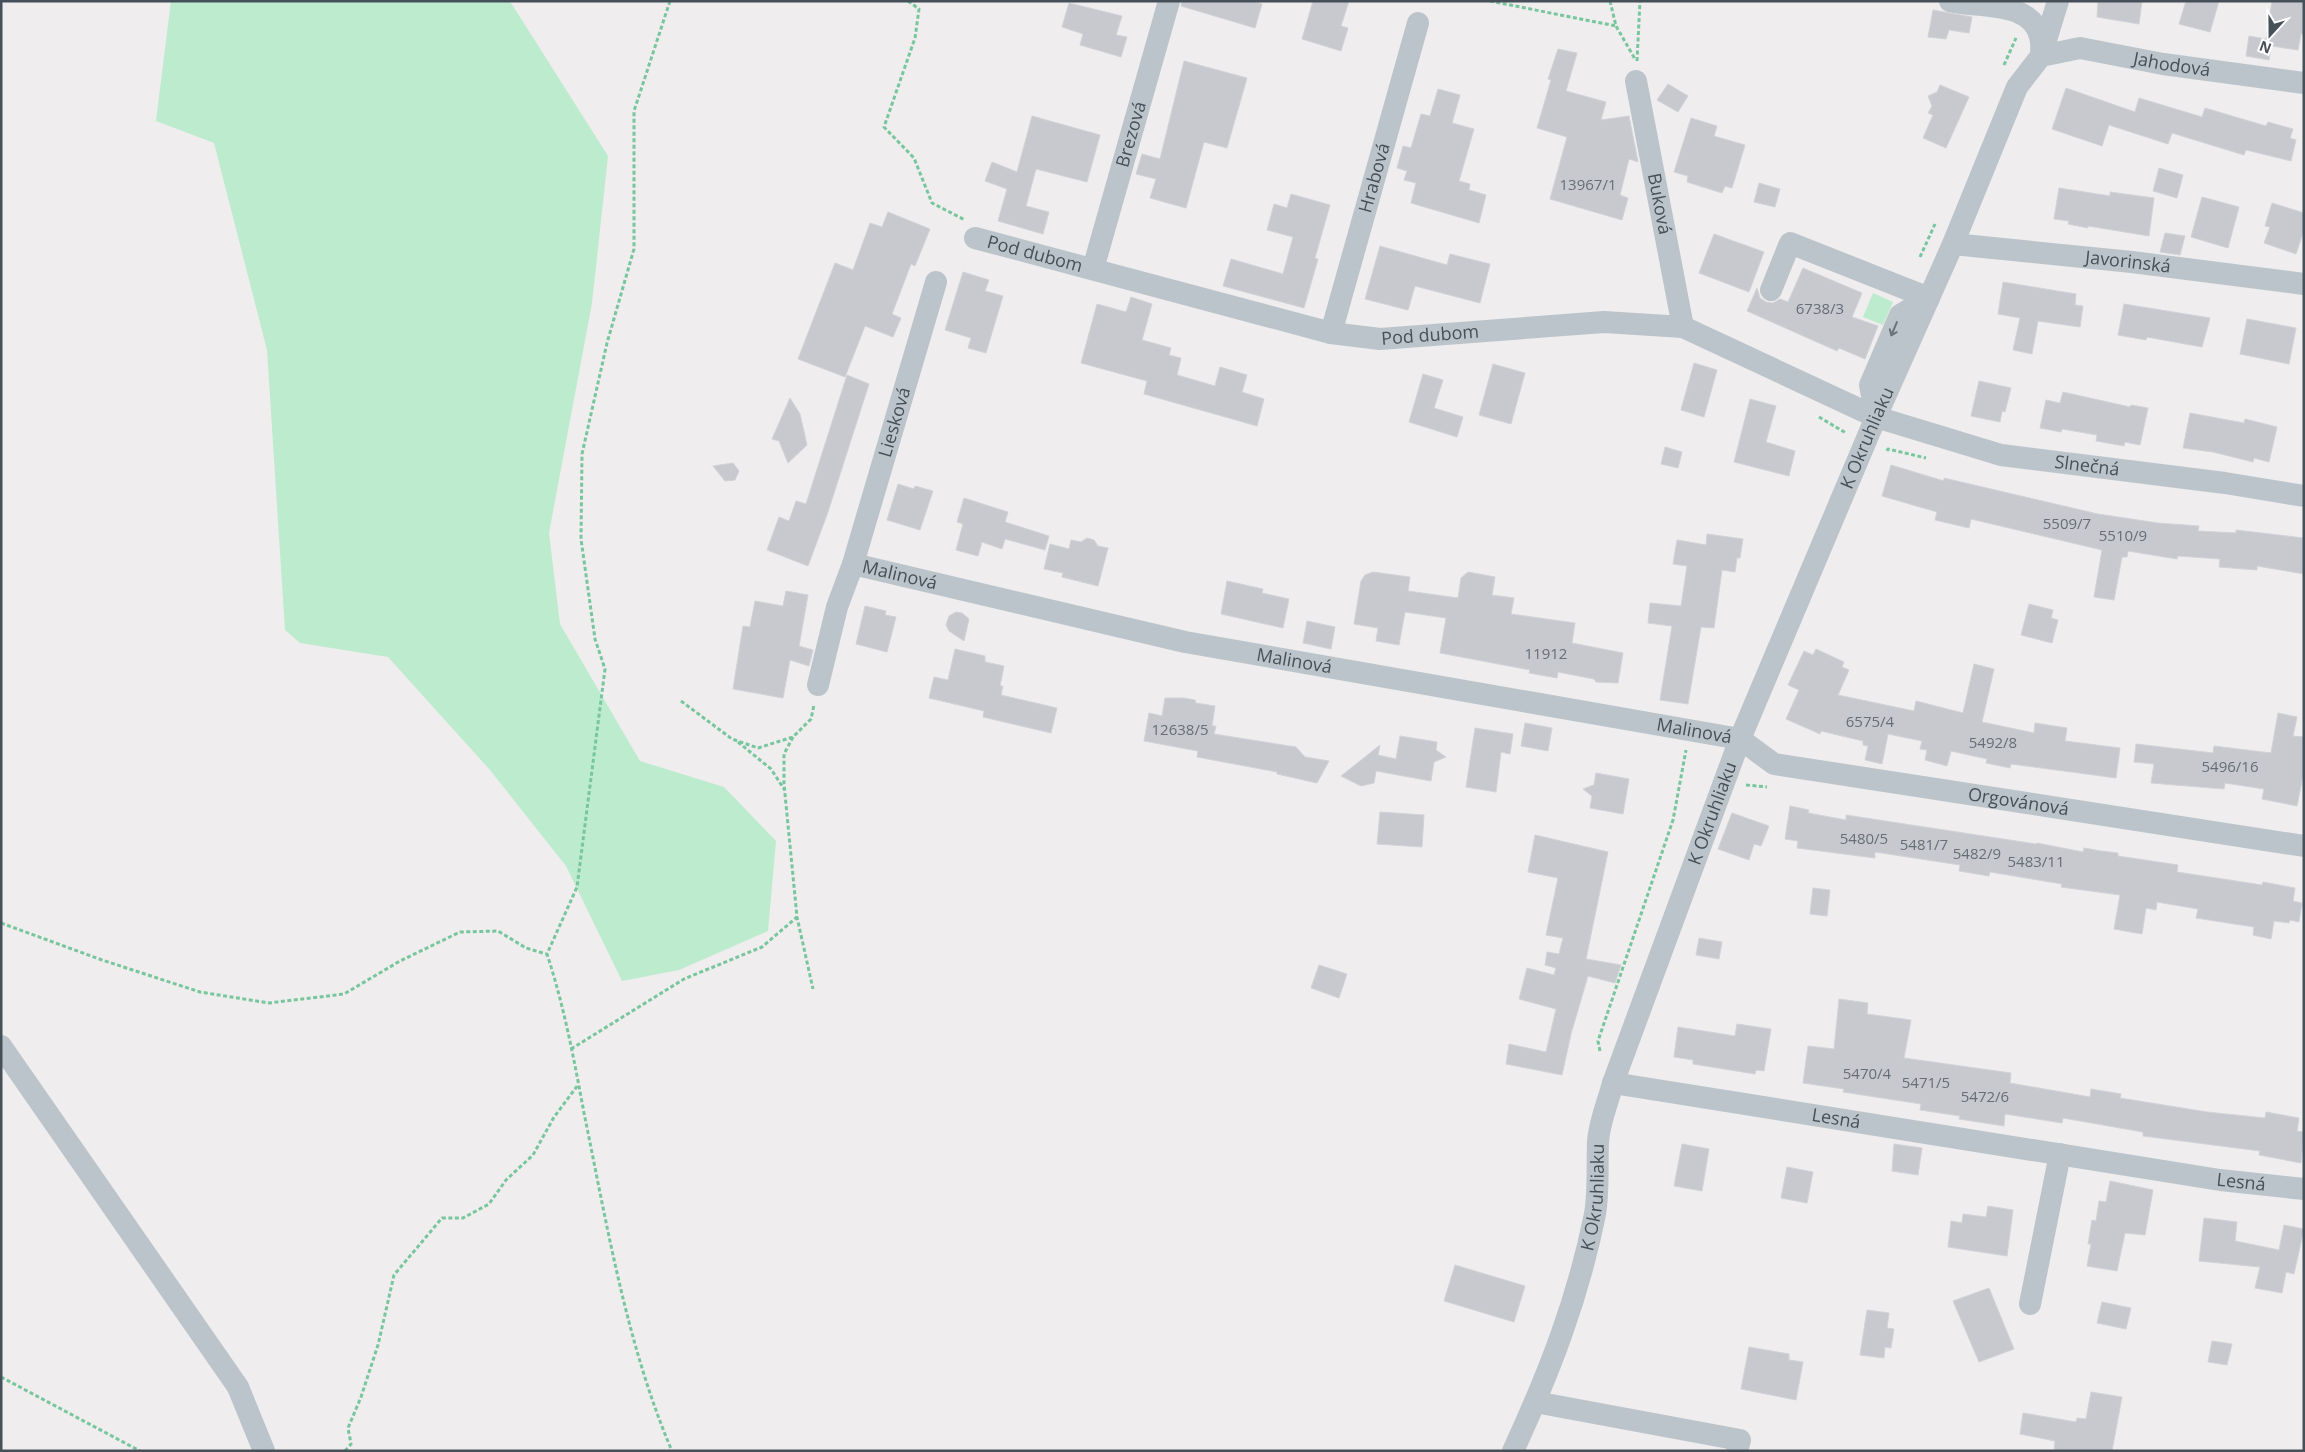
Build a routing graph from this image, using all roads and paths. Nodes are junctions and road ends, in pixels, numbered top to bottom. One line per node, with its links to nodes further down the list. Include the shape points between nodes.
1 (670, 1): 40 (path, via 634,110 634,249 607,343 582,454 580,539 594,639 605,669 577,887)
2 (908, 1): 14 (path, via 919,9 915,38 884,127 914,158 932,203 971,223)
3 (1169, 1): 16 (street, Brezová)
4 (1490, 1): 10 (path)
5 (1610, 1): 10 (path)
6 (1640, 1): 10 (path, via 1637,62)
7 (1950, 1): 11 (street, via 2012,9 2032,19 2040,36)
8 (2058, 1): 11 (street)
9 (1418, 23): 22 (street, Hrabová)
10 (1616, 26)
11 (2041, 56): 13 (street, Jahodová, via 2080,48 2164,64); 15 (street, via 2017,87)
12 (1636, 81): 21 (street, Buková)
13 (2304, 82)
14 (975, 238): 16 (street, Pod dubom)
15 (1953, 244): 18 (street, Javorinská); 20 (street, K Okruhliaku)
16 (1093, 268): 22 (street, Pod dubom)
17 (936, 282): 27 (street, Liesková)
18 (2304, 284)
19 (1771, 290): 20 (street, via 1790,243)
20 (1929, 298): 23 (street, K Okruhliaku)
21 (1683, 327): 22 (street, Pod dubom, via 1604,322 1380,339); 23 (street, Pod dubom)
22 (1331, 333)
23 (1876, 417): 26 (street, Slnečná, via 2001,455); 32 (street, K Okruhliaku)
24 (1884, 458): 25 (path, via 1888,449)
25 (1935, 460)
26 (2304, 496)
27 (853, 564): 28 (street, Liesková, via 837,607); 30 (street, Malinová, via 1186,642)
28 (818, 685): 31 (path, via 812,719)
29 (682, 701): 33 (path)
30 (1690, 730): 32 (street, Malinová); 44 (path, via 1673,820 1598,1040 1601,1055)
31 (793, 738): 33 (path, via 758,748); 36 (path, via 784,754)
32 (1740, 739): 37 (street, Orgovánová, via 1774,764); 44 (street, K Okruhliaku)
33 (737, 741): 36 (path, via 771,769)
34 (1737, 785): 35 (path)
35 (1776, 787)
36 (784, 790): 38 (path)
37 (2304, 846)
38 (797, 917): 41 (path); 43 (path, via 762,947 684,979)
39 (1, 923): 40 (path, via 200,992 269,1003 344,994 400,961 460,932 498,931 526,948)
40 (546, 954): 43 (path, via 561,995)
41 (813, 989)
42 (1, 1046): 52 (street, via 238,1387)
43 (572, 1049): 45 (path)
44 (1617, 1074): 46 (street, Lesná); 50 (street, K Okruhliaku, via 1598,1140 1599,1180 1595,1214 1566,1327)
45 (579, 1085): 53 (path, via 554,1117 533,1155 506,1180 489,1204 463,1218 442,1218 394,1275 378,1345 348,1428 351,1444); 54 (path, via 640,1365)
46 (2060, 1154): 47 (street, Lesná, via 2220,1180); 48 (street)
47 (2304, 1189)
48 (2030, 1304)
49 (1, 1377): 51 (path)
50 (1535, 1402): 55 (street, K Okruhliaku); 56 (street, via 1740,1440)
51 (140, 1451)
52 (264, 1451)
53 (345, 1451)
54 (672, 1451)
55 (1513, 1451)
56 (1738, 1451)

